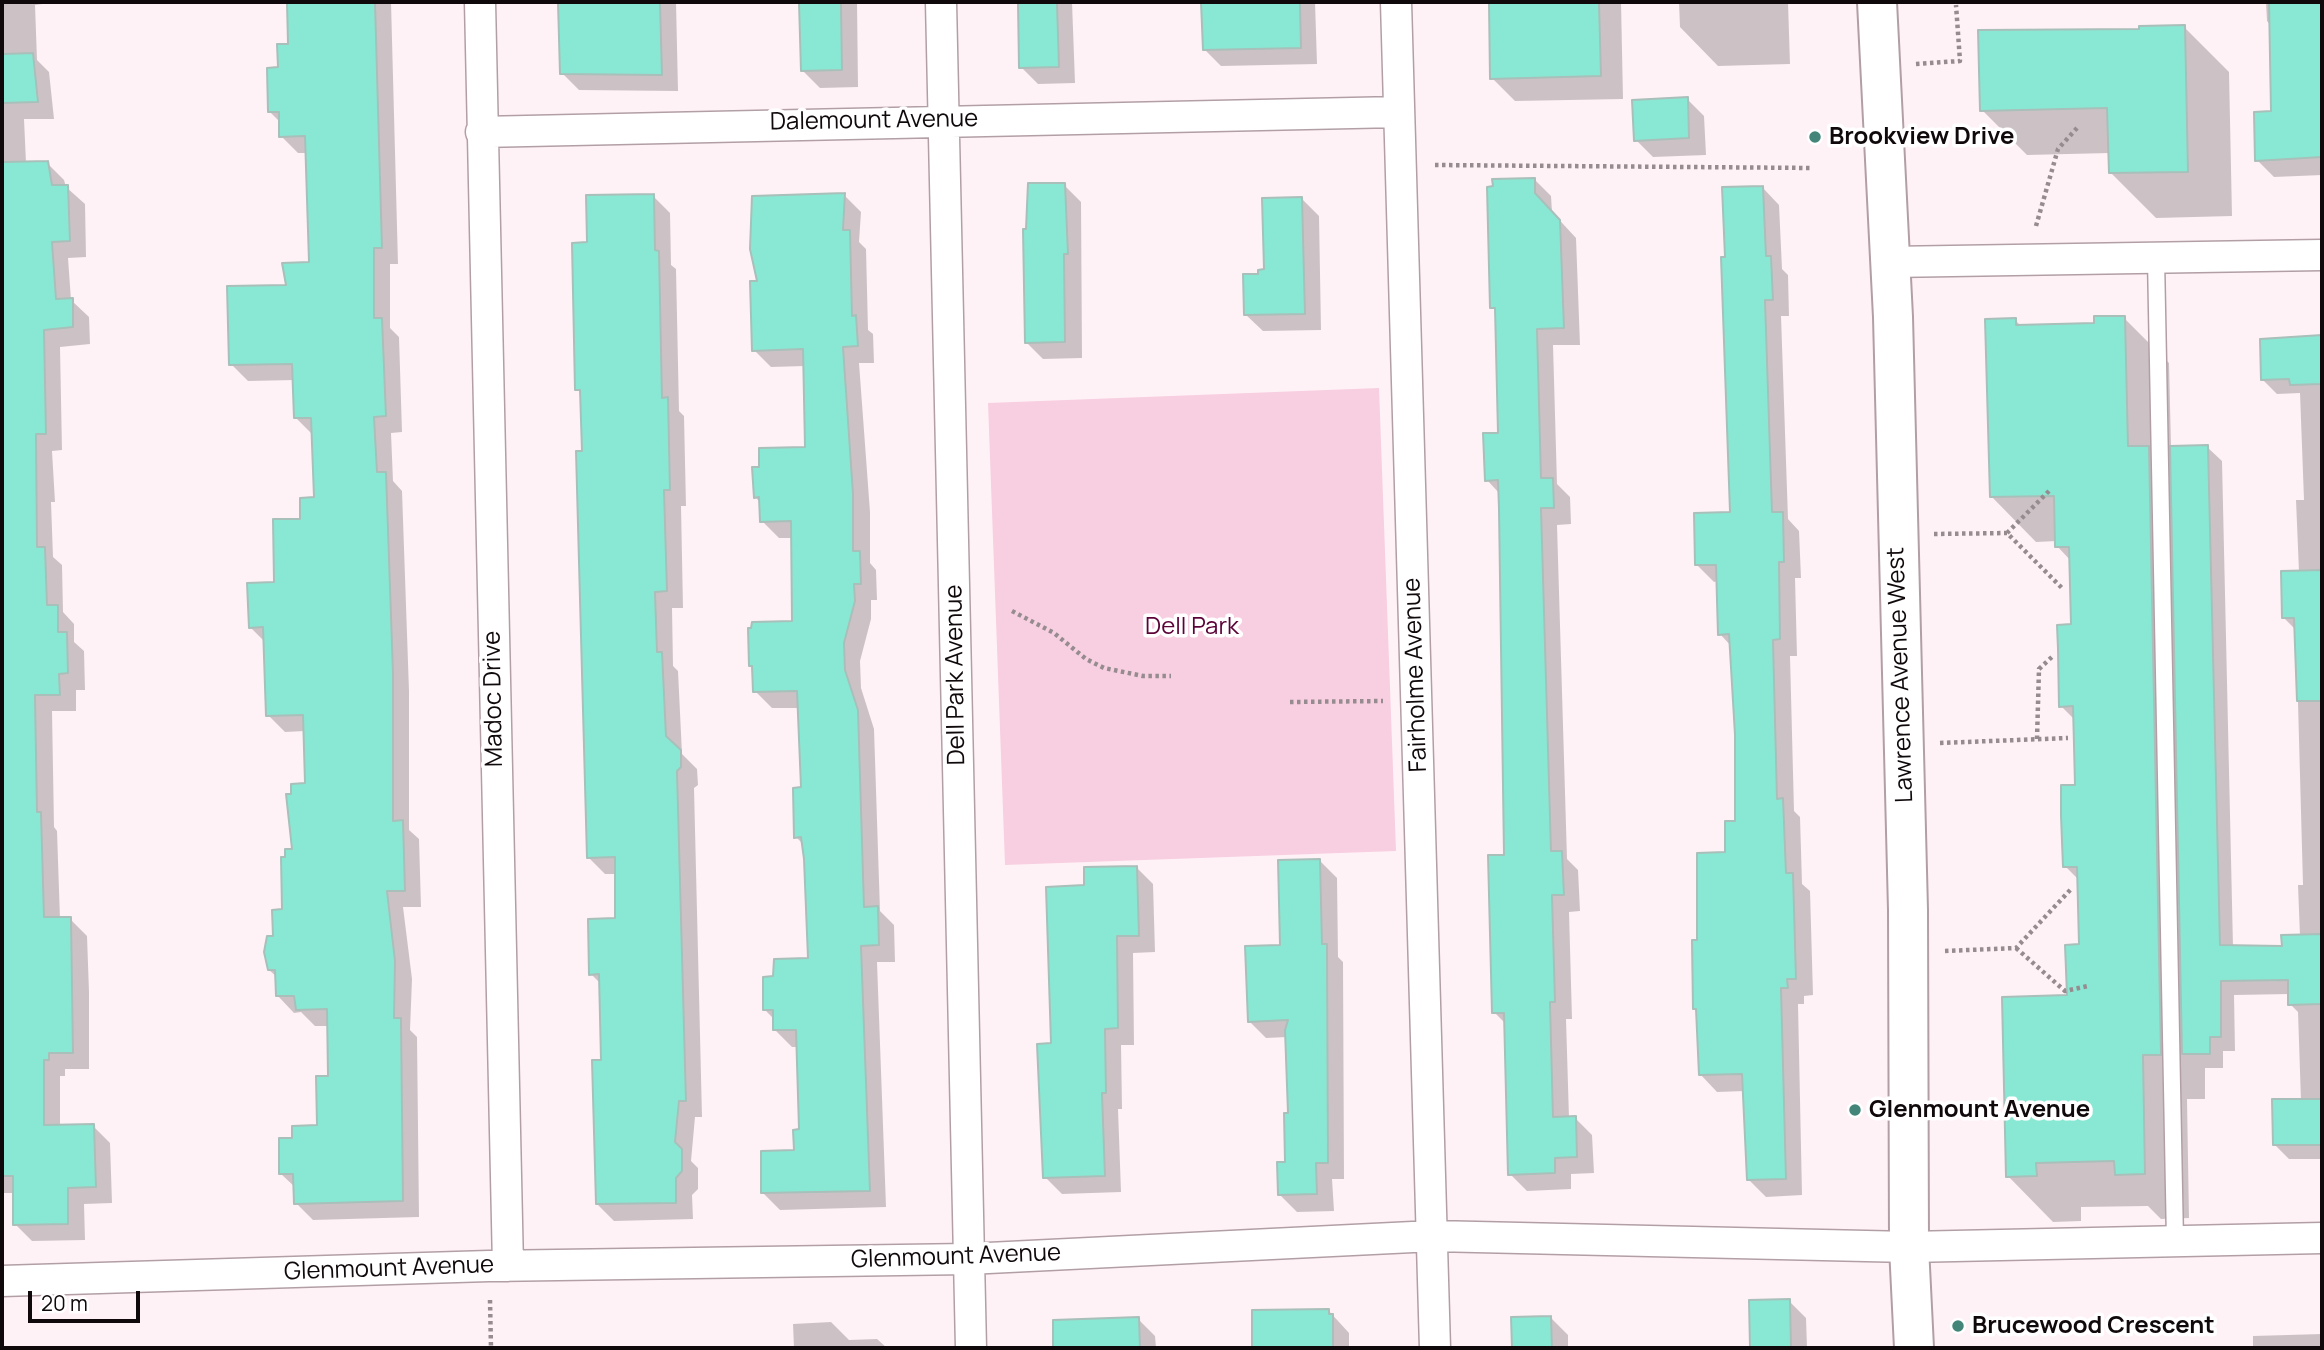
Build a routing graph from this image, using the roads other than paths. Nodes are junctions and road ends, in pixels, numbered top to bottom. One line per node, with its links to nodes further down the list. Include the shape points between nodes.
1 (480, 2): 7 (street)
2 (941, 2): 6 (street, Dell Park Avenue)
3 (1396, 2): 5 (street, Fairholme Avenue)
4 (1877, 2): 10 (main road, Lawrence Avenue West)
5 (1398, 112): 6 (street, Dalemount Avenue); 11 (street, Fairholme Avenue)
6 (944, 119): 7 (street, Dalemount Avenue); 15 (street, Dell Park Avenue)
7 (481, 132): 16 (street, Madoc Drive)
8 (2322, 255): 9 (street)
9 (2156, 258): 10 (street); 13 (lane)
10 (1890, 262): 14 (main road, Lawrence Avenue West, via 1908,953)
11 (1433, 1236): 14 (street, Glenmount Avenue); 15 (street, Glenmount Avenue); 19 (street, Fairholme Avenue)
12 (2322, 1238): 13 (street)
13 (2175, 1241): 14 (street)
14 (1909, 1247): 20 (main road, Lawrence Avenue West)
15 (968, 1259): 16 (street, Glenmount Avenue); 18 (street, Dell Park Avenue)
16 (499, 1266): 17 (street, Glenmount Avenue)
17 (2, 1281)
18 (971, 1348)
19 (1436, 1348)
20 (1914, 1348)

